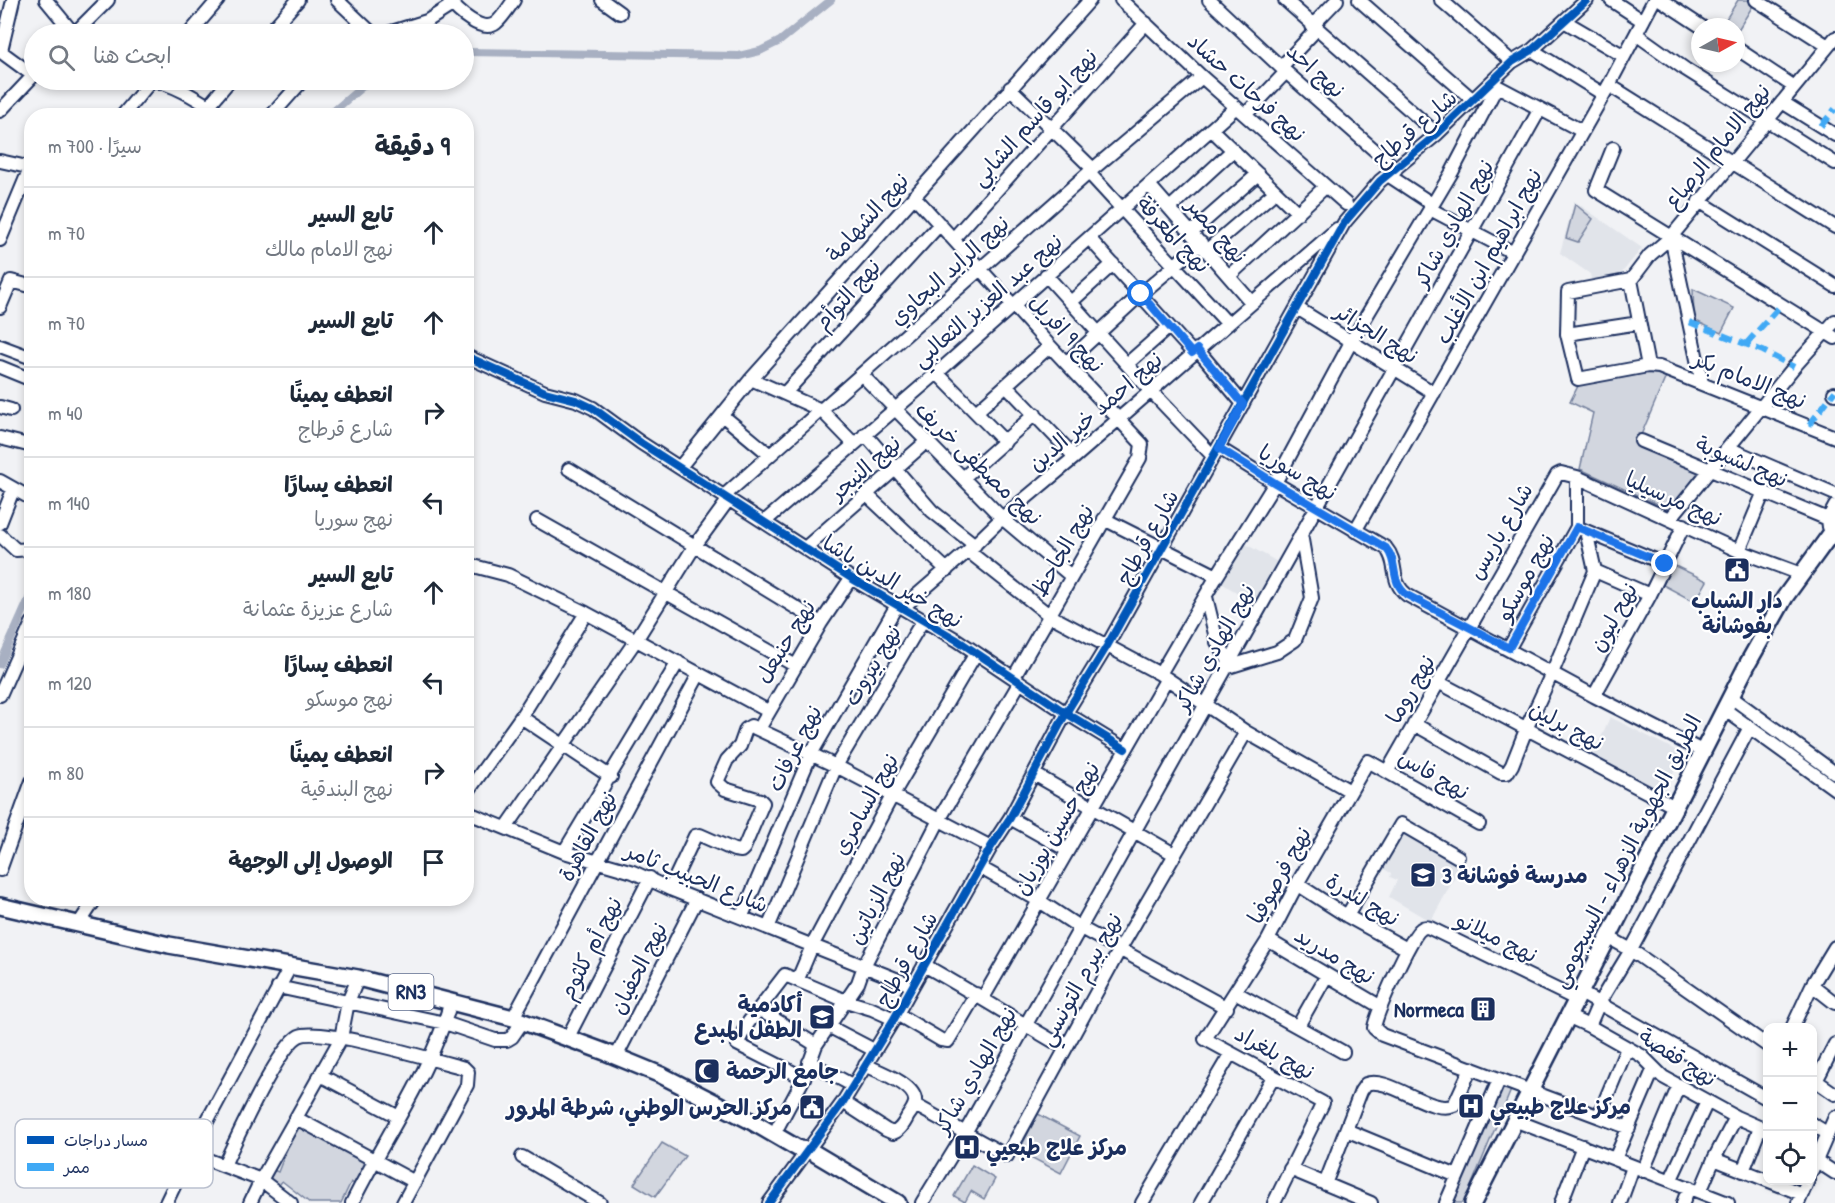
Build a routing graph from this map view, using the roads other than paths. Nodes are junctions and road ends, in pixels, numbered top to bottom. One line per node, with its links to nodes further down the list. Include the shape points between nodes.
1 (13, 0): 38 (street)
2 (46, 0): 29 (street)
3 (218, 0): 31 (street)
4 (297, 0): 32 (street)
5 (337, 0): 22 (street)
6 (514, 0): 21 (street, via 495,24 486,26 468,19)
7 (602, 0): 23 (street)
8 (1090, 0): 48 (street, نهج الشهامة)
9 (1121, 0): 28 (street, نهج فرحات حشاد)
10 (1209, 0): 43 (street, نهج احد)
11 (1285, 0): 34 (street)
12 (1337, 0): 34 (street, نهج عبد العزيز الثعالبي)
13 (1359, 0): 54 (street)
14 (1441, 0): 41 (street)
15 (1587, 0): 25 (street, شارع قرطاج)
16 (1611, 0): 26 (street)
17 (1654, 0): 26 (street, نهج ابراهيم ابن الأغلب)
18 (1661, 0): 24 (street)
19 (1756, 0): 36 (street)
20 (101, 2): 30 (street)
21 (451, 2): 33 (street)
22 (351, 4): 27 (street)
23 (620, 13)
24 (1691, 20)
25 (1564, 21): 37 (street, شارع قرطاج); 40 (street)
26 (1643, 21): 35 (street, نهج ابراهيم ابن الأغلب)
27 (361, 23)
28 (1146, 23): 44 (street, نهج فرحات حشاد); 64 (street, نهج ابو قاسم الشابي)
29 (66, 24)
30 (82, 24)
31 (198, 24)
32 (277, 24)
33 (417, 24)
34 (1314, 28): 43 (street, نهج عبد العزيز الثعالبي); 67 (street)
35 (1636, 34): 40 (street, نهج ابراهيم ابن الأغلب); 63 (street)
36 (1831, 42): 47 (street, نهج الامام الرصاع)
37 (1532, 50): 41 (street, شارع قرطاج); 53 (street)
38 (0, 51): 42 (street)
39 (1745, 54): 47 (street)
40 (1624, 56): 53 (street, نهج ابراهيم ابن الأغلب)
41 (1512, 62): 45 (street, شارع قرطاج)
42 (24, 68)
43 (1283, 69): 62 (street, نهج عبد العزيز الثعالبي); 76 (street, نهج احد)
44 (1202, 77): 62 (street, نهج فرحات حشاد); 75 (street, نهج الرايد البجاوي)
45 (1495, 84): 54 (street, شارع قرطاج); 60 (street); 85 (street, نهج حسين بوزيان, via 1489,106)
46 (24, 86): 61 (street)
47 (1793, 86): 55 (street, نهج الامام الرصاع)
48 (1010, 88): 64 (street, نهج المعرفة); 82 (street, نهج الشهامة)
49 (144, 90): 56 (street)
50 (178, 90): 57 (street)
51 (221, 90): 58 (street)
52 (294, 90): 59 (street)
53 (1606, 90): 66 (street, نهج ابراهيم ابن الأغلب); 72 (street)
54 (1473, 100): 67 (street, شارع قرطاج)
55 (1782, 102): 63 (street, نهج الامام الرصاع); 68 (street)
56 (129, 108)
57 (201, 108)
58 (206, 108)
59 (278, 108)
60 (1540, 109): 66 (street); 92 (street, نهج الهادي شاكر)
61 (0, 111)
62 (1241, 111): 65 (street, نهج عبد العزيز الثعالبي); 80 (street, نهج فرحات حشاد)
63 (1768, 120): 72 (street, نهج الامام الرصاع); 73 (street)
64 (1052, 129): 75 (street, نهج المعرفة); 96 (street, نهج ابو قاسم الشابي)
65 (1210, 129): 70 (street); 79 (street, نهج عبد العزيز الثعالبي)
66 (1582, 131): 99 (street, نهج ابراهيم ابن الأغلب)
67 (1437, 134): 76 (street, شارع قرطاج)
68 (1835, 135)
69 (1613, 148): 94 (street, via 1596,190)
70 (1232, 150): 77 (street); 86 (street)
71 (0, 161): 74 (street)
72 (1732, 161): 83 (street, نهج الامام الرصاع); 91 (street)
73 (1835, 163)
74 (24, 166)
75 (1091, 171): 87 (street, نهج المعرفة); 102 (street, نهج الرايد البجاوي)
76 (1392, 172): 85 (street, نهج احد); 89 (street, شارع قرطاج)
77 (1258, 174): 81 (street); 93 (street)
78 (24, 184): 97 (street)
79 (1150, 186): 86 (street, نهج مصر); 87 (street, نهج عبد العزيز الثعالبي)
80 (1325, 187): 84 (street, نهج فرحات حشاد); 88 (street)
81 (1275, 192): 88 (street); 98 (street)
82 (914, 196): 90 (street, نهج 9 افريل); 135 (street, نهج الشهامة)
83 (1699, 201): 94 (street, نهج الامام الرصاع); 107 (street)
84 (1346, 204)
85 (1431, 207): 92 (street, نهج احد); 121 (street, نهج حسين بوزيان)
86 (1170, 208): 93 (street, نهج مصر)
87 (1121, 210): 95 (street, نهج عبد العزيز الثعالبي); 101 (street, نهج المعرفة)
88 (1298, 213): 104 (street)
89 (1344, 223): 110 (street, نهج احمد خير الدين); 113 (street, شارع قرطاج)
90 (940, 224): 96 (street, نهج 9 افريل); 139 (street, نهج التوأم)
91 (1835, 227)
92 (1473, 231): 99 (street, نهج احد); 131 (street, نهج الهادي شاكر)
93 (1192, 232): 98 (street, نهج مصر)
94 (1671, 237): 105 (street, نهج الامام الرصاع, via 1650,255); 120 (street); 136 (street)
95 (1089, 238): 100 (street); 103 (street, نهج عبد العزيز الثعالبي)
96 (953, 239): 102 (street, نهج 9 افريل)
97 (0, 240)
98 (1204, 247): 101 (street); 104 (street, نهج مصر)
99 (1514, 253): 140 (street, نهج ابراهيم ابن الأغلب)
100 (1113, 264): 108 (street); 109 (street)
101 (1176, 266): 108 (street); 116 (street, نهج المعرفة)
102 (981, 269): 111 (street, نهج 9 افريل); 133 (street, نهج الرايد البجاوي)
103 (1046, 275): 109 (street, نهج سوريا); 111 (street, نهج عبد العزيز الثعالبي)
104 (1229, 276): 110 (street, نهج مصر)
105 (1631, 280): 115 (street); 119 (street, via 1568,292)
106 (24, 284): 112 (street, via 11,281)
107 (1835, 286)
108 (1141, 294): 117 (street); 118 (street)
109 (1071, 302): 118 (street, نهج سوريا)
110 (1252, 303): 116 (street, نهج احمد خير الدين)
111 (1013, 306): 123 (street, نهج 9 افريل); 132 (street, نهج عبد العزيز الثعالبي)
112 (0, 307)
113 (1297, 308): 121 (street, نهج الجزائر); 141 (street, شارع قرطاج)
114 (1835, 321): 120 (street)
115 (1640, 323): 119 (street); 129 (street)
116 (1228, 324): 124 (street, نهج احمد خير الدين)
117 (1169, 327): 124 (street); 128 (street)
118 (1098, 333): 127 (street); 128 (street, نهج سوريا)
119 (1568, 334): 129 (street, via 1578,379)
120 (1830, 335): 142 (street)
121 (1351, 342): 131 (street, نهج الجزائر); 169 (street, نهج حسين بوزيان)
122 (0, 346): 125 (street)
123 (1050, 346): 127 (street, نهج 9 افريل); 137 (street)
124 (1195, 351): 138 (street, نهج احمد خير الدين); 141 (street)
125 (24, 355)
126 (474, 360): 162 (street, نهج خير الدين باشا, via 545,392 585,404)
127 (1066, 363): 148 (street, نهج 9 افريل)
128 (1127, 364): 138 (street, نهج سوريا)
129 (1648, 366): 136 (street, نهج الامام بكر)
130 (0, 367): 134 (street)
131 (1395, 370): 140 (street, نهج الجزائر); 177 (street, نهج الهادي شاكر)
132 (937, 373): 143 (street, نهج عبد العزيز الثعالبي); 145 (street)
133 (862, 375): 143 (street, نهج مصطفى خريف); 144 (street, نهج الرايد البجاوي)
134 (24, 377)
135 (751, 379): 139 (street); 147 (street, نهج الشهامة)
136 (1702, 383): 142 (street, نهج الامام بكر)
137 (1006, 385): 145 (street); 146 (street)
138 (1150, 390): 148 (street, نهج احمد خير الدين); 159 (street, نهج سوريا)
139 (786, 393): 144 (street)
140 (1434, 393): 187 (street, نهج ابراهيم ابن الأغلب)
141 (1243, 404): 159 (street, شارع قرطاج)
142 (1762, 407): 150 (street, نهج الامام بكر); 158 (street)
143 (894, 409): 149 (street, نهج عبد العزيز الثعالبي); 153 (street, نهج مصطفى خريف)
144 (821, 410): 156 (street); 160 (street, نهج الرايد البجاوي)
145 (976, 411): 154 (street)
146 (1035, 414): 154 (street); 161 (street)
147 (722, 415): 160 (street); 162 (street, نهج الشهامة)
148 (1118, 419): 157 (street, نهج 9 افريل); 161 (street, نهج احمد خير الدين)
149 (865, 434): 156 (street, نهج عبد العزيز الثعالبي); 164 (street)
150 (1835, 437)
151 (0, 438): 155 (street)
152 (1641, 441): 165 (street, نهج لشبوبة)
153 (926, 442): 164 (street, نهج النيجر); 167 (street, نهج مصطفى خريف)
154 (1005, 442): 167 (street)
155 (24, 444)
156 (854, 444): 182 (street, نهج عبد العزيز الثعالبي)
157 (1142, 444): 179 (street, نهج الجاحظ, via 1140,458)
158 (1728, 448): 165 (street); 173 (street)
159 (1216, 452): 169 (street, نهج سوريا); 193 (street, شارع قرطاج)
160 (770, 455): 175 (street, نهج الرايد البجاوي)
161 (1075, 457): 178 (street, نهج احمد خير الدين)
162 (680, 467): 175 (street, نهج خير الدين باشا)
163 (569, 469): 190 (street)
164 (895, 469): 171 (street, نهج النيجر); 192 (street)
165 (1710, 471): 172 (street, نهج لشبوبة); 180 (street)
166 (1577, 477): 180 (street, نهج مرسيليا); 186 (street); 212 (street, شارع باريس, via 1557,475)
167 (963, 478): 178 (street, نهج مصطفى خريف)
168 (0, 481): 170 (street)
169 (1275, 483): 177 (street, نهج سوريا); 202 (street, نهج حسين بوزيان)
170 (13, 490): 174 (street); 183 (street)
171 (866, 494): 191 (street, نهج النيجر); 198 (street)
172 (1763, 494): 185 (street, نهج لشبوبة); 195 (street)
173 (1835, 494)
174 (24, 495)
175 (727, 497): 182 (street, نهج خير الدين باشا); 190 (street, نهج الرايد البجاوي)
176 (1835, 506): 185 (street)
177 (1316, 507): 187 (street, نهج سوريا); 188 (street, نهج الهادي شاكر)
178 (1002, 518): 192 (street, نهج احمد خير الدين); 201 (street, نهج مصطفى خريف)
179 (1104, 519): 193 (street); 201 (street, نهج الجاحظ)
180 (1670, 519): 184 (street, نهج مرسيليا)
181 (537, 520): 204 (street)
182 (764, 522): 191 (street, نهج خير الدين باشا)
183 (0, 523)
184 (1684, 525): 195 (street, نهج مرسيليا); 196 (street, نهح ليون)
185 (1831, 526): 200 (main road, الطريق الجهوية الزهراء - السيجومي)
186 (1582, 529): 196 (street); 199 (street); 216 (street, نهج موسكو)
187 (1355, 531): 212 (street, نهج سوريا, via 1388,551 1400,590)
188 (1301, 534): 219 (street, نهج الهادي شاكر); 219 (street, via 1312,598 1294,640 1277,652)
189 (0, 535): 194 (street, via 16,550)
190 (694, 547): 204 (street, نهج الرايد البجاوي); 211 (street)
191 (805, 548): 203 (street, نهج خير الدين باشا)
192 (971, 548): 198 (street, نهج احمد خير الدين); 209 (street)
193 (1161, 548): 202 (street); 215 (street, شارع قرطاج)
194 (24, 550)
195 (1739, 551): 200 (street, نهج مرسيليا)
196 (1665, 564): 205 (street, نهح ليون)
197 (474, 566): 208 (street, via 508,575)
198 (947, 570): 207 (street, نهج احمد خير الدين)
199 (1595, 571): 205 (street); 221 (street)
200 (1801, 574): 228 (main road, الطريق الجهوية الزهراء - السيجومي)
201 (1071, 576): 209 (street, نهج الجاحظ)
202 (1217, 576): 206 (street, نهج حسين بوزيان)
203 (851, 578): 207 (street, نهج خير الدين باشا); 211 (street, نهج حنبعل)
204 (665, 592): 213 (street, نهج الرايد البجاوي); 220 (street)
205 (1650, 595): 227 (street, نهح ليون)
206 (1206, 597): 219 (street); 223 (street, نهج حسين بوزيان)
207 (899, 606): 210 (street, نهج خير الدين باشا); 241 (street, نهج عرفات)
208 (586, 614): 213 (street); 232 (street)
209 (1049, 615): 215 (street); 224 (street, نهج الجاحظ)
210 (923, 620): 217 (street, نهج خير الدين باشا); 243 (street, نهج بيروت)
211 (821, 623): 220 (street, نهج حنبعل)
212 (1470, 627): 216 (street, نهج سوريا); 225 (street, نهج روما)
213 (636, 640): 218 (street); 238 (street, نهج الرايد البجاوي)
214 (24, 641): 226 (street)
215 (1107, 646): 223 (street); 231 (street, شارع قرطاج)
216 (1509, 648): 221 (street, نهج سوريا)
217 (976, 653): 224 (street, نهج خير الدين باشا); 251 (street, نهج السامري)
218 (678, 662): 222 (street); 247 (street)
219 (1227, 665): 229 (street, نهج الهادي شاكر)
220 (795, 666): 230 (street, نهج حنبعل)
221 (1552, 673): 227 (street, نهج سوريا); 234 (street)
222 (699, 674): 230 (street); 266 (street, نهج القاهرة)
223 (1163, 677): 229 (street); 239 (street, نهج حسين بوزيان)
224 (1017, 679): 231 (street, نهج خير الدين باشا); 257 (street, نهج الزياتين)
225 (1438, 682): 233 (street, نهج روما); 234 (street, نهج برلين)
226 (0, 695)
227 (1594, 696): 240 (street, نهج سوريا)
228 (1728, 703): 235 (street); 240 (main road, الطريق الجهوية الزهراء - السيجومي); 245 (street)
229 (1206, 705): 237 (street); 260 (street, نهج الهادي شاكر)
230 (768, 711): 236 (street, نهج حنبعل)
231 (1066, 713): 239 (street, نهج خير الدين باشا); 246 (street, شارع قرطاج)
232 (521, 717): 238 (street); 248 (street)
233 (1414, 724): 234 (street, via 1501,773 1507,773 1512,765); 244 (street, نهج روما)
234 (1527, 727): 253 (street, نهج برلين)
235 (1750, 727): 249 (street); 287 (street)
236 (756, 728): 241 (street); 271 (street, نهج حنبعل, via 748,726 717,782 725,789 763,803 744,848 734,850 694,836)
237 (1246, 732): 250 (street); 264 (street, نهج بيرم التونسي)
238 (562, 745): 247 (street); 259 (street, نهج الرايد البجاوي)
239 (1125, 749): 254 (street, نهج حسين بوزيان)
240 (1702, 751): 253 (main road, الطريق الجهوية الزهراء - السيجومي)
241 (811, 754): 243 (street); 276 (street, نهج عرفات)
242 (1368, 761): 244 (street, نهج فاس); 250 (street, نهج فرصوفيا)
243 (836, 766): 251 (street); 280 (street, نهج بيروت)
244 (1387, 772): 258 (street, نهج فاس)
245 (1835, 773)
246 (1034, 774): 254 (street); 256 (street, شارع قرطاج)
247 (611, 777): 263 (street)
248 (474, 783)
249 (1835, 789)
250 (1350, 791): 270 (street, نهج فرصوفيا)
251 (892, 796): 257 (street); 283 (street, نهج السامري)
252 (24, 803): 268 (street)
253 (1675, 807): 281 (main road, الطريق الجهوية الزهراء - السيجومي)
254 (1093, 809): 260 (street); 262 (street, نهج حسين بوزيان)
255 (474, 815): 259 (street, شارع الحبيب ثامر)
256 (1010, 818): 261 (street, شارع قرطاج); 262 (street)
257 (939, 820): 261 (street); 289 (street, نهج الزياتين)
258 (1479, 824)
259 (506, 828): 263 (street, شارع الحبيب ثامر)
260 (1133, 832): 264 (street); 279 (street, نهج الهادي شاكر)
261 (991, 847): 267 (street, شارع قرطاج)
262 (1067, 850): 273 (street, نهج حسين بوزيان)
263 (564, 852): 266 (street, شارع الحبيب ثامر)
264 (1174, 854): 285 (street, نهج بيرم التونسي)
265 (1458, 857): 277 (street, via 1401,824)
266 (597, 862): 269 (street, شارع الحبيب ثامر); 310 (street, نهج القاهرة)
267 (979, 867): 273 (street); 288 (street, شارع قرطاج)
268 (0, 870)
269 (650, 878): 271 (street, شارع الحبيب ثامر); 317 (street, نهج أم كلثوم)
270 (1297, 884): 277 (street, نهج لندرة); 282 (street, نهج فرصوفيا)
271 (670, 889): 272 (street, شارع الحبيب ثامر)
272 (697, 899): 276 (street, شارع الحبيب ثامر); 328 (street, نهج الحفيان)
273 (1038, 900): 279 (street); 299 (street, نهج حسين بوزيان)
274 (0, 906): 278 (main road, RN3)
275 (91, 906): 278 (street)
276 (742, 916): 280 (street, شارع الحبيب ثامر)
277 (1347, 916): 286 (street, نهج لندرة)
278 (78, 925): 290 (main road, RN3)
279 (1079, 927): 285 (street); 313 (street, نهج الهادي شاكر)
280 (768, 928): 283 (street, شارع الحبيب ثامر)
281 (1608, 937): 287 (street); 298 (main road, الطريق الجهوية الزهراء - السيجومي)
282 (1268, 940): 291 (street, نهج مدريد); 297 (street, نهج فرصوفيا)
283 (812, 946): 289 (street, شارع الحبيب ثامر); 292 (street, نهج السامري)
284 (1835, 947): 295 (street)
285 (1120, 949): 306 (street); 323 (street, نهج بيرم التونسي)
286 (1407, 949): 298 (street, نهج ميلانو, via 1419,930 1430,927); 305 (street, نهج ميلانو)
287 (1631, 950): 303 (street); 320 (street)
288 (924, 965): 294 (street, شارع قرطاج); 299 (street)
289 (864, 966): 294 (street, شارع الحبيب ثامر); 301 (street, نهج الزياتين)
290 (290, 967): 293 (main road, RN3); 296 (street)
291 (1327, 975): 305 (street, نهج مدريد); 315 (street)
292 (792, 977): 301 (street); 307 (street, نهج السامري)
293 (358, 978): 300 (main road, RN3); 302 (street)
294 (911, 985): 308 (street, شارع قرطاج)
295 (1812, 985): 304 (street); 312 (street)
296 (278, 987): 302 (street); 353 (street)
297 (1235, 992): 306 (street, نهج فرصوفيا); 315 (street)
298 (1577, 995): 303 (street, نهج ميلانو); 309 (main road, الطريق الجهوية الزهراء - السيجومي)
299 (979, 996): 308 (street, نهج حسين بوزيان, via 948,1041); 313 (street)
300 (451, 1001): 310 (main road, RN3); 311 (street)
301 (846, 1001): 308 (street); 314 (street, نهج الزياتين)
302 (348, 1002): 311 (street); 318 (street)
303 (1599, 1003): 316 (street); 344 (street, نهج ميلانو)
304 (1835, 1003)
305 (1381, 1007): 332 (street, via 1374,1024 1377,1031)
306 (1227, 1008): 319 (street, نهج فرصوفيا)
307 (760, 1010): 322 (street); 337 (street, نهج السامري, via 737,1044)
308 (895, 1016): 325 (street, شارع قرطاج)
309 (1567, 1016): 316 (street, نهج قفصة); 342 (main road, الطريق الجهوية الزهراء - السيجومي)
310 (518, 1020): 311 (street, via 512,1037 502,1041); 317 (main road, RN3)
311 (445, 1023): 329 (street)
312 (1794, 1023)
313 (1025, 1025): 323 (street); 360 (street, نهج الهادي شاكر)
314 (828, 1026): 322 (street, نهج الزياتين); 325 (street)
315 (1298, 1026): 326 (street)
316 (1589, 1026): 324 (street, نهج قفصة)
317 (568, 1037): 328 (main road, RN3)
318 (341, 1038): 329 (street); 334 (street); 372 (street, via 304,1034 292,1042 267,1080)
319 (1205, 1039): 327 (street, نهج بلغراد)
320 (1763, 1043)
321 (1835, 1044): 336 (street)
322 (816, 1045): 330 (street, نهج الزياتين)
323 (1065, 1048): 360 (street, نهج بيرم التونسي, via 1007,1156)
324 (1627, 1048): 333 (street, نهج قفصة); 348 (street)
325 (874, 1050): 331 (street, شارع قرطاج)
326 (1343, 1052)
327 (1231, 1053): 335 (street, نهج بلغراد); 399 (street)
328 (616, 1057): 362 (main road, RN3, via 681,1084)
329 (429, 1058): 349 (street); 381 (street, via 464,1068 469,1076)
330 (809, 1062): 337 (street, نهج الزياتين); 340 (street)
331 (865, 1065): 340 (street, شارع قرطاج); 347 (street, via 911,1090)
332 (1471, 1068): 338 (street); 357 (street, via 1450,1107 1377,1082 1366,1084)
333 (1654, 1068): 341 (street, نهج قفصة); 356 (street)
334 (320, 1075): 349 (street); 352 (street)
335 (1273, 1077): 373 (street, نهج بلغراد, via 1323,1103); 400 (street)
336 (1816, 1077)
337 (804, 1078): 362 (street, نهج الزياتين)
338 (1499, 1080): 342 (street); 377 (street)
339 (1817, 1082): 343 (street)
340 (852, 1085): 345 (street, شارع قرطاج)
341 (1678, 1085): 346 (street, نهج قفصة); 374 (street)
342 (1531, 1089): 348 (street); 354 (main road, الطريق الجهوية الزهراء - السيجومي)
343 (1835, 1094)
344 (1763, 1097)
345 (843, 1102): 347 (street, via 893,1132 902,1126); 364 (street, شارع قرطاج)
346 (1707, 1102): 350 (street, نهج قفصة); 379 (street)
347 (915, 1104): 360 (street, نهج بيرم التونسي)
348 (1599, 1115): 356 (street)
349 (399, 1117): 367 (street)
350 (1736, 1117): 358 (street, نهج قفصة); 369 (street)
351 (1835, 1117): 361 (street)
352 (296, 1118): 367 (street); 380 (street)
353 (208, 1119)
354 (1514, 1120): 363 (street); 404 (main road, الطريق الجهوية الزهراء - السيجومي)
355 (1817, 1127): 361 (street)
356 (1629, 1128): 368 (street)
357 (1346, 1130): 377 (street); 382 (street)
358 (1763, 1130)
359 (1763, 1131): 375 (street)
360 (965, 1133): 398 (street, نهج الهادي شاكر)
361 (1827, 1133): 365 (street)
362 (774, 1134): 364 (main road, RN3)
363 (1583, 1146): 368 (street); 405 (street)
364 (804, 1152): 395 (street, شارع قرطاج); 396 (main road, RN3); 397 (main road, RN3)
365 (1817, 1156)
366 (522, 1157): 394 (street)
367 (375, 1159): 381 (street); 392 (street)
368 (1615, 1159): 374 (street)
369 (1714, 1159): 375 (street); 386 (street)
370 (213, 1161): 372 (street)
371 (1817, 1164): 376 (street)
372 (224, 1165): 380 (street)
373 (1290, 1169): 382 (street); 401 (street)
374 (1638, 1169): 379 (street); 406 (street)
375 (1743, 1171): 378 (street)
376 (1835, 1173)
377 (1457, 1176): 403 (street)
378 (1763, 1178)
379 (1671, 1179): 386 (street)
380 (261, 1180): 390 (street); 391 (street)
381 (415, 1182): 393 (street)
382 (1325, 1184): 387 (street)
383 (1777, 1185): 388 (street)
384 (1806, 1185): 388 (street)
385 (173, 1188): 389 (street)
386 (1695, 1189): 407 (street); 408 (street)
387 (1338, 1197): 402 (street)
388 (1800, 1199)
389 (166, 1203)
390 (250, 1203)
391 (291, 1203)
392 (352, 1203)
393 (403, 1203)
394 (600, 1203)
395 (769, 1203)
396 (881, 1203)
397 (898, 1203)
398 (922, 1203)
399 (1142, 1203)
400 (1201, 1203)
401 (1274, 1203)
402 (1371, 1203)
403 (1446, 1203)
404 (1473, 1203)
405 (1561, 1203)
406 (1620, 1203)
407 (1683, 1203)
408 (1728, 1203)

